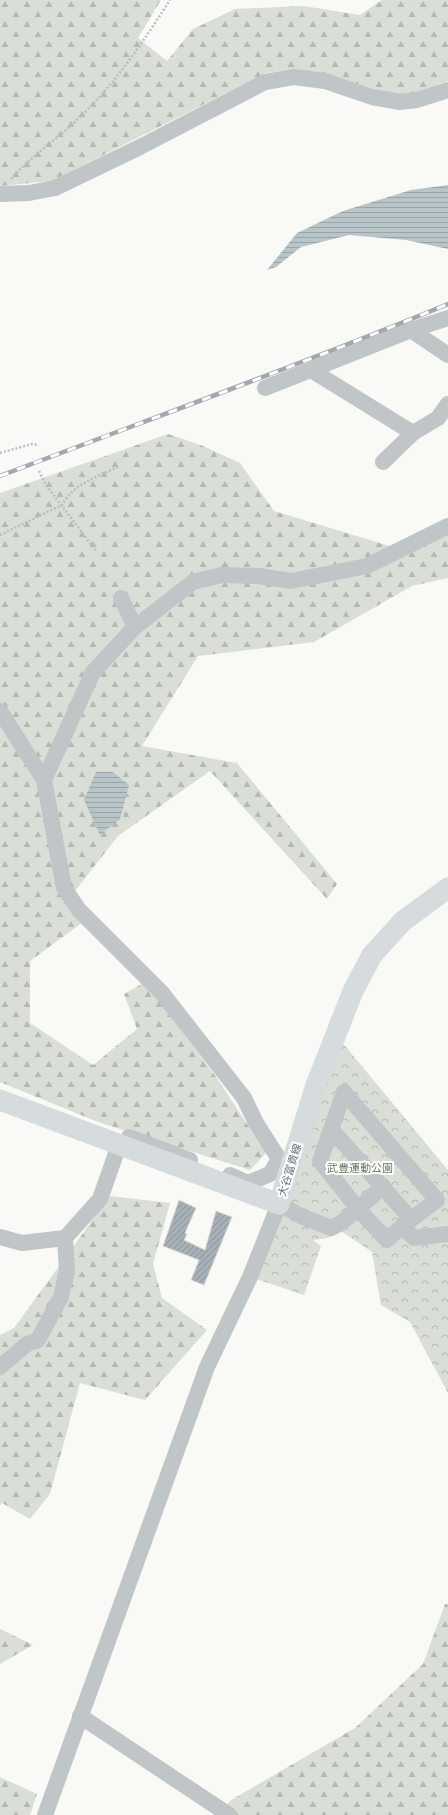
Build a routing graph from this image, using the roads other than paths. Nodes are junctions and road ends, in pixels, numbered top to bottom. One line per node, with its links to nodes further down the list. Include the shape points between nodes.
1 (448, 90): 2 (street, via 417,100 400,102 372,97 325,82 294,77 265,82 55,188 29,193)
2 (0, 194)
3 (448, 318): 4 (street)
4 (411, 330): 5 (street); 6 (street)
5 (448, 355)
6 (311, 370): 7 (street); 9 (street)
7 (265, 388)
8 (448, 404): 9 (street, via 438,418)
9 (413, 433): 10 (street)
10 (383, 462)
11 (448, 526): 13 (street, via 367,566 291,582 259,576 221,575 193,582)
12 (121, 598): 13 (street)
13 (135, 627): 15 (street, via 93,672)
14 (0, 711): 15 (street)
15 (44, 780): 21 (street, via 64,888 79,910 162,993 244,1098 256,1123)
16 (448, 888): 21 (main road, 大谷富貴線, via 403,921 372,954 353,991)
17 (0, 1089): 21 (street, via 248,1183)
18 (0, 1100): 20 (main road, 大谷富貴線)
19 (332, 1130): 22 (street); 24 (street, via 320,1161); 25 (street, via 344,1092 437,1200)
20 (119, 1145): 23 (main road, 大谷富貴線); 28 (street, via 100,1199)
21 (283, 1166): 23 (main road, 大谷富貴線)
22 (383, 1186): 24 (street); 25 (street)
23 (279, 1204): 24 (street, via 331,1228); 30 (street, via 250,1277 207,1367)
24 (358, 1209): 25 (street, via 387,1240)
25 (407, 1223): 26 (street, via 414,1238)
26 (448, 1234)
27 (0, 1237): 28 (street, via 22,1243)
28 (65, 1238): 29 (street, via 67,1271 61,1297 38,1340 27,1344)
29 (0, 1367)
30 (80, 1716): 31 (street); 32 (street)
31 (45, 1815)
32 (229, 1815)

